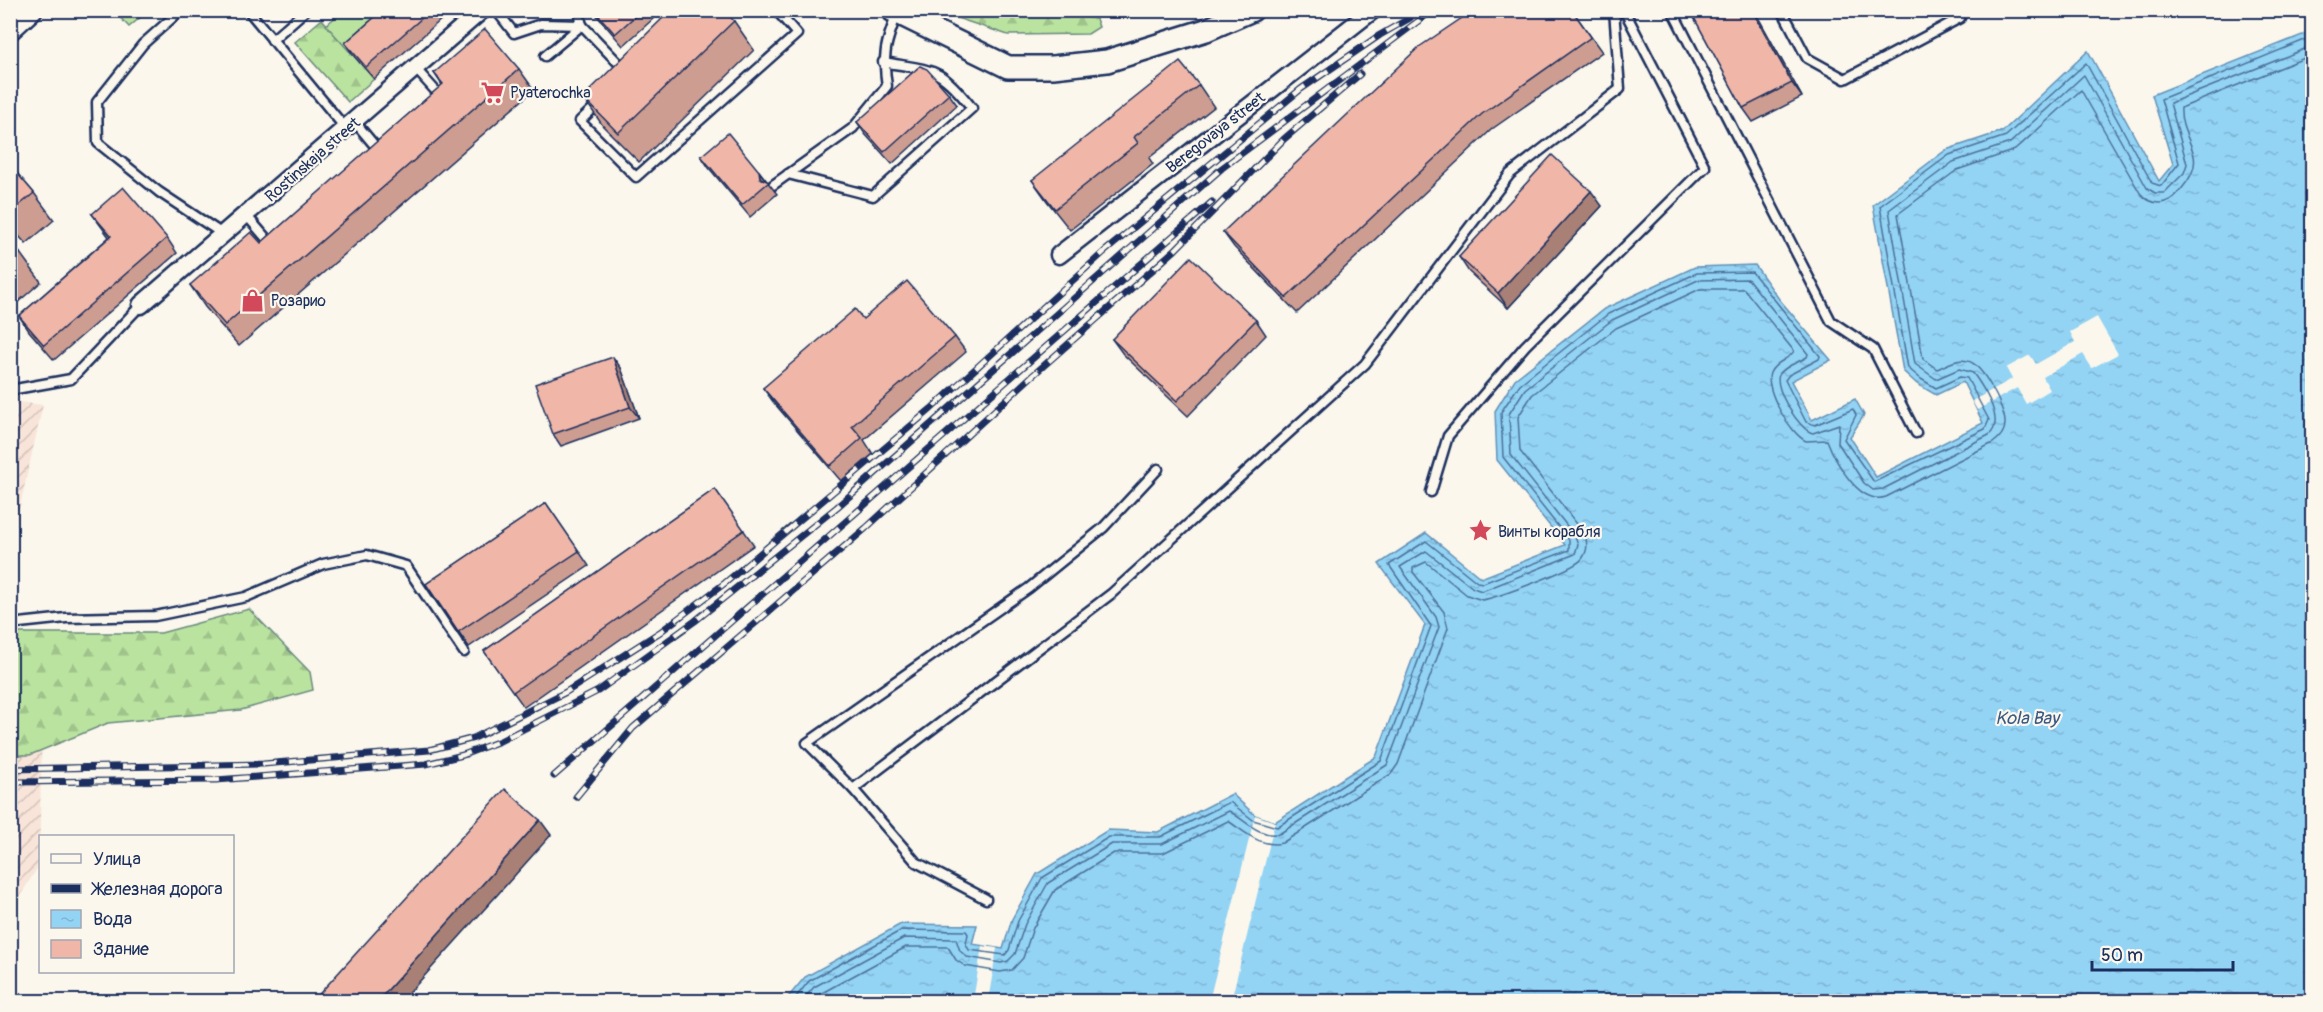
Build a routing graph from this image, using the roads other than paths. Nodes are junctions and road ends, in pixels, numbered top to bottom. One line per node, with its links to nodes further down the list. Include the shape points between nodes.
1 (34, 10): 18 (street)
2 (181, 10): 35 (lane, via 143,44 97,102 98,143 159,192)
3 (248, 10): 19 (lane)
4 (306, 10): 19 (lane)
5 (482, 10): 23 (street, Rostinskaja street)
6 (496, 10): 17 (lane, via 514,33 541,24)
7 (578, 10): 17 (lane)
8 (1252, 10): 16 (street, via 1206,30 1107,61 1053,67 1008,67)
9 (1372, 10): 37 (street, Beregovaya street)
10 (1614, 10): 45 (lane, via 1620,89 1510,174 1365,364 1111,594)
11 (1624, 10): 42 (lane, via 1705,167 1525,346 1448,436)
12 (1672, 10): 40 (lane, via 1831,321 1873,349)
13 (1782, 10): 14 (lane, via 1807,58 1845,79 1960,18)
14 (1962, 10)
15 (777, 11): 26 (lane, via 797,34 636,177 580,121)
16 (895, 12): 21 (lane)
17 (582, 25): 20 (lane); 24 (lane)
18 (10, 32)
19 (272, 40): 28 (lane)
20 (545, 57)
21 (883, 62): 32 (lane, via 887,86 853,128); 32 (lane, via 934,71 950,80 972,108 873,196)
22 (637, 66): 24 (lane)
23 (415, 68): 27 (lane, via 442,99); 28 (street, Rostinskaja street)
24 (628, 74): 25 (lane)
25 (621, 82)
26 (604, 97)
27 (433, 106)
28 (350, 125): 30 (lane); 34 (street, Rostinskaja street)
29 (389, 144): 30 (lane)
30 (381, 152): 31 (lane)
31 (372, 160)
32 (788, 174): 33 (lane)
33 (773, 185)
34 (247, 216): 35 (street, Rostinskaja street); 36 (lane, via 273,246)
35 (224, 235): 38 (street, Rostinskaja street)
36 (282, 238)
37 (1059, 255)
38 (141, 305): 39 (lane, via 70,379)
39 (10, 390)
40 (1916, 433)
41 (1158, 469): 45 (lane, via 1103,528 1029,588 807,743)
42 (1431, 492)
43 (10, 624): 44 (lane, via 155,616 246,597 323,564 367,555 406,566)
44 (464, 652)
45 (853, 789): 46 (lane, via 916,862)
46 (986, 899)

